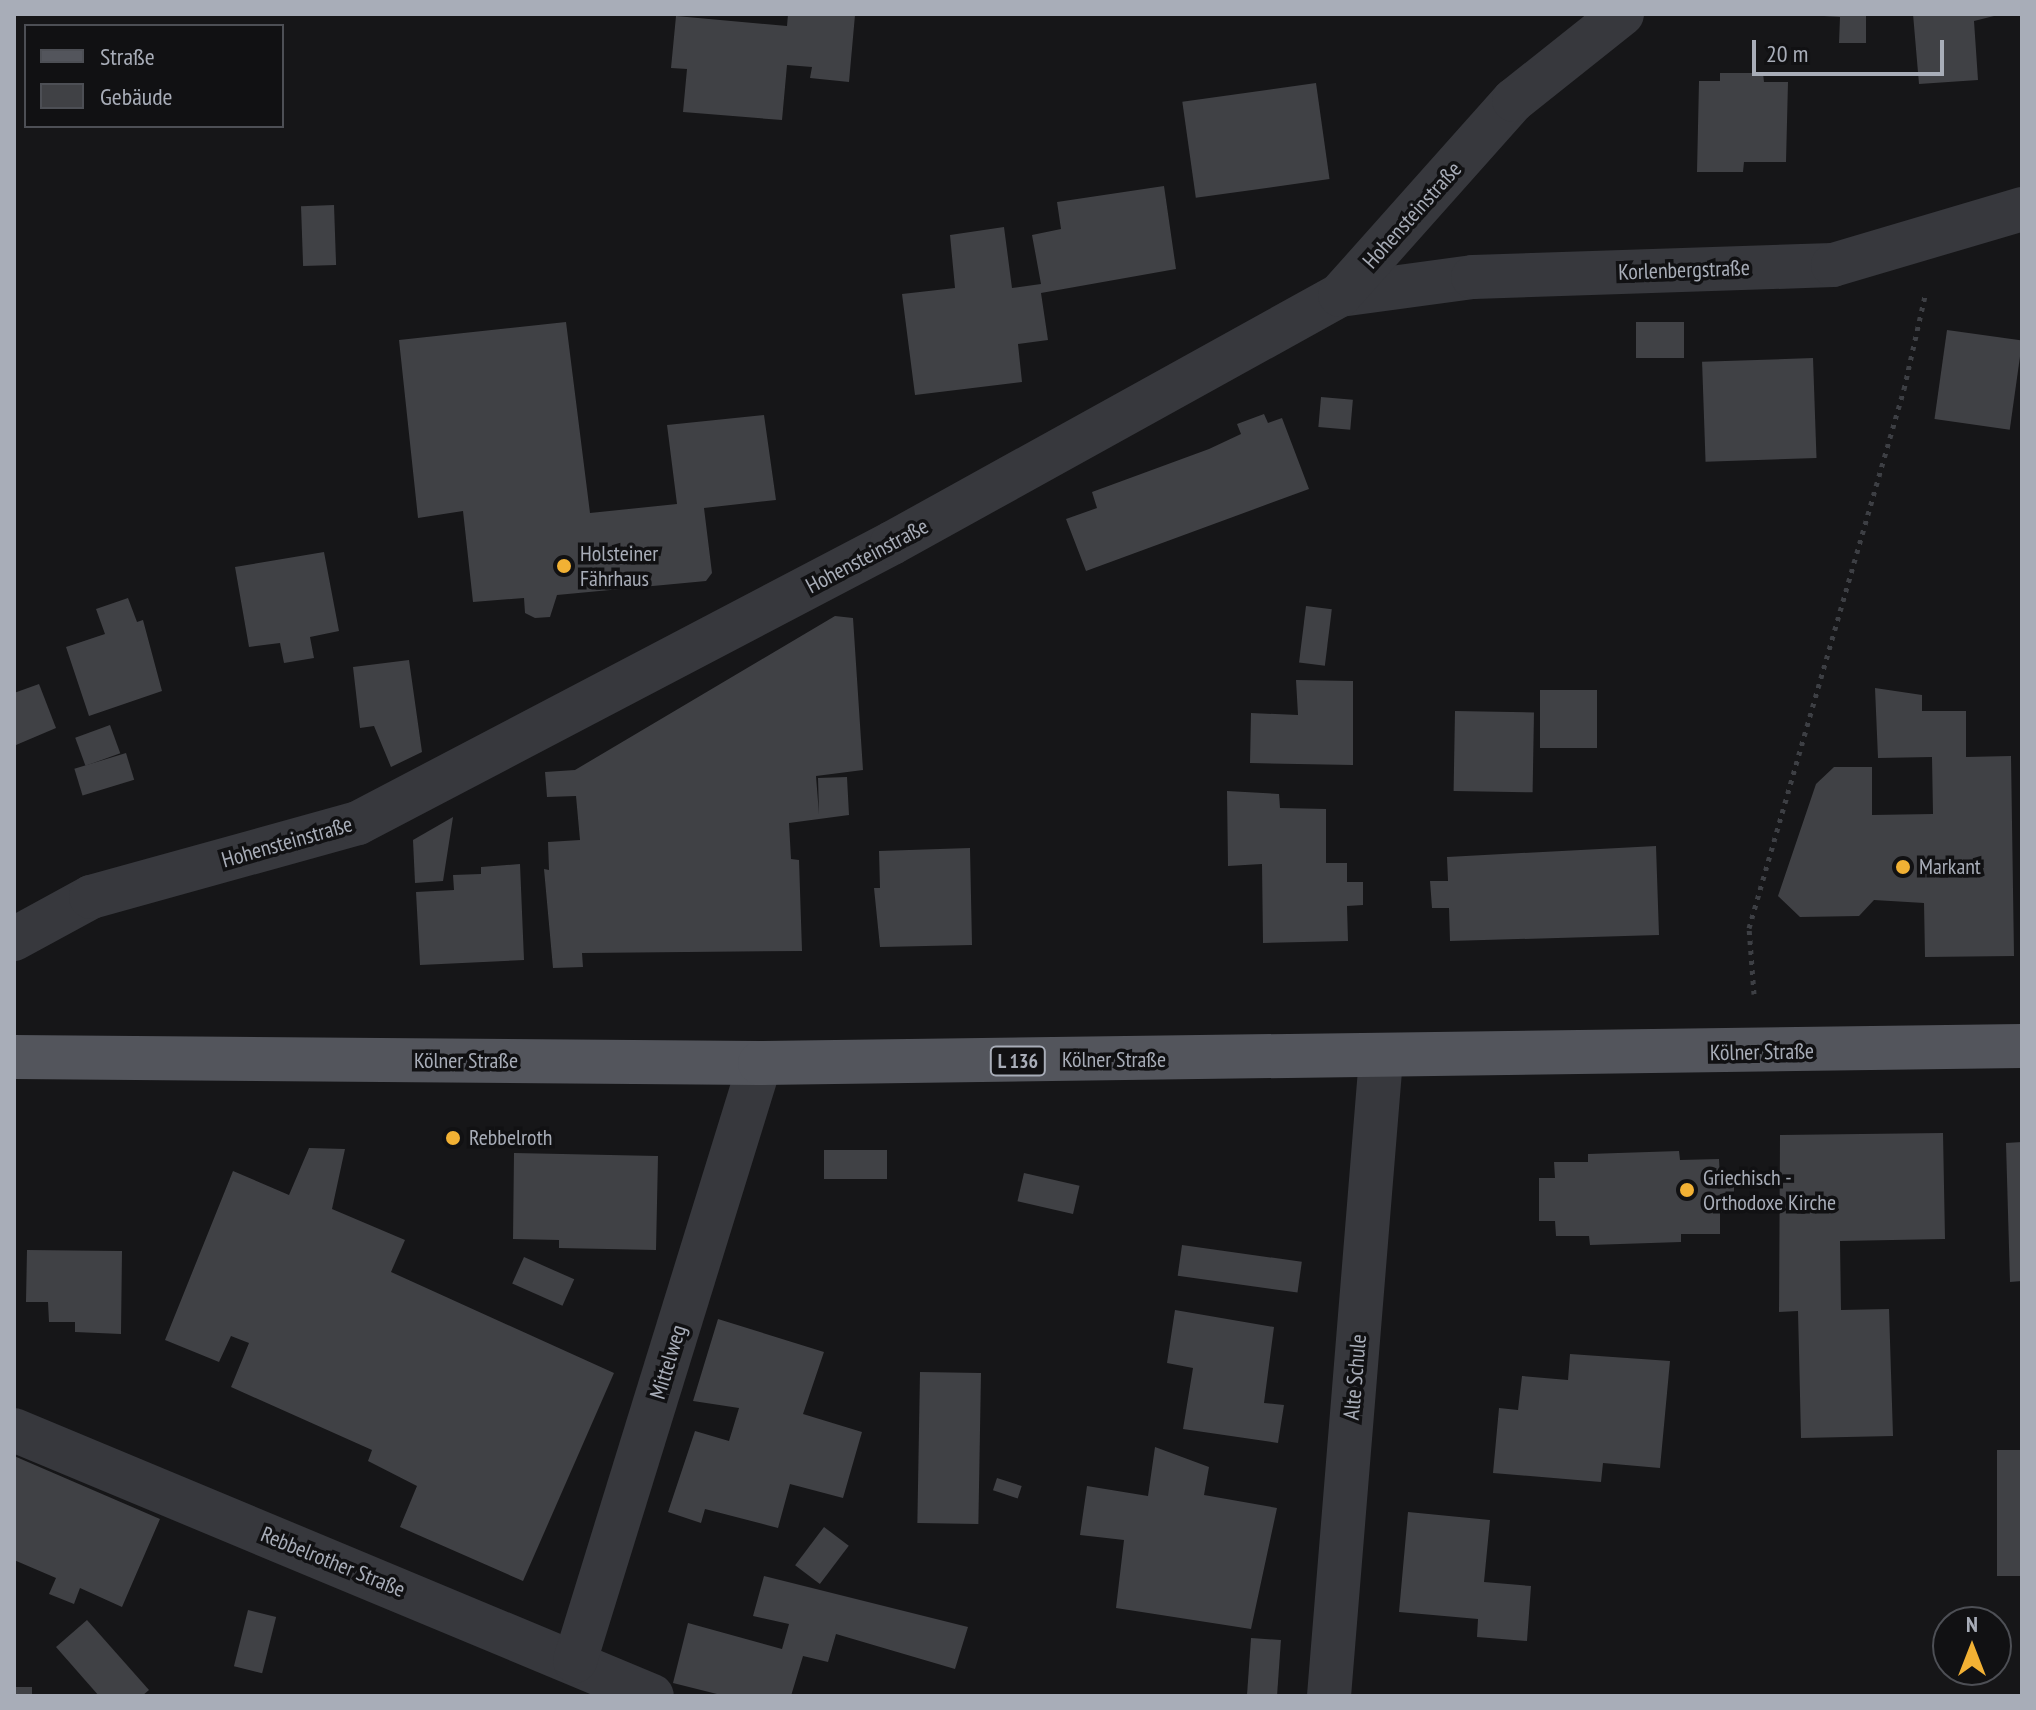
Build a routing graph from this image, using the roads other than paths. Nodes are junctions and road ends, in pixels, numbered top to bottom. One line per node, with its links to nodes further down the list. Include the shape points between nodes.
1 (1622, 14): 3 (street, Hohensteinstraße, via 1514,100)
2 (2022, 209): 3 (street, Korlenbergstraße, via 1833,265 1473,277)
3 (1340, 295): 4 (street, Hohensteinstraße, via 892,543 358,823 91,897)
4 (14, 939)
5 (2022, 1046): 7 (main road, Kölner Straße / L 136)
6 (14, 1057): 8 (main road, Kölner Straße / L 136)
7 (1381, 1058): 8 (main road, Kölner Straße / L 136); 12 (street, Alte Schule)
8 (760, 1063): 10 (street, Mittelweg)
9 (14, 1430): 10 (street, Rebbelrother Straße)
10 (575, 1661): 11 (street, Rebbelrother Straße)
11 (652, 1696)
12 (1329, 1696)

